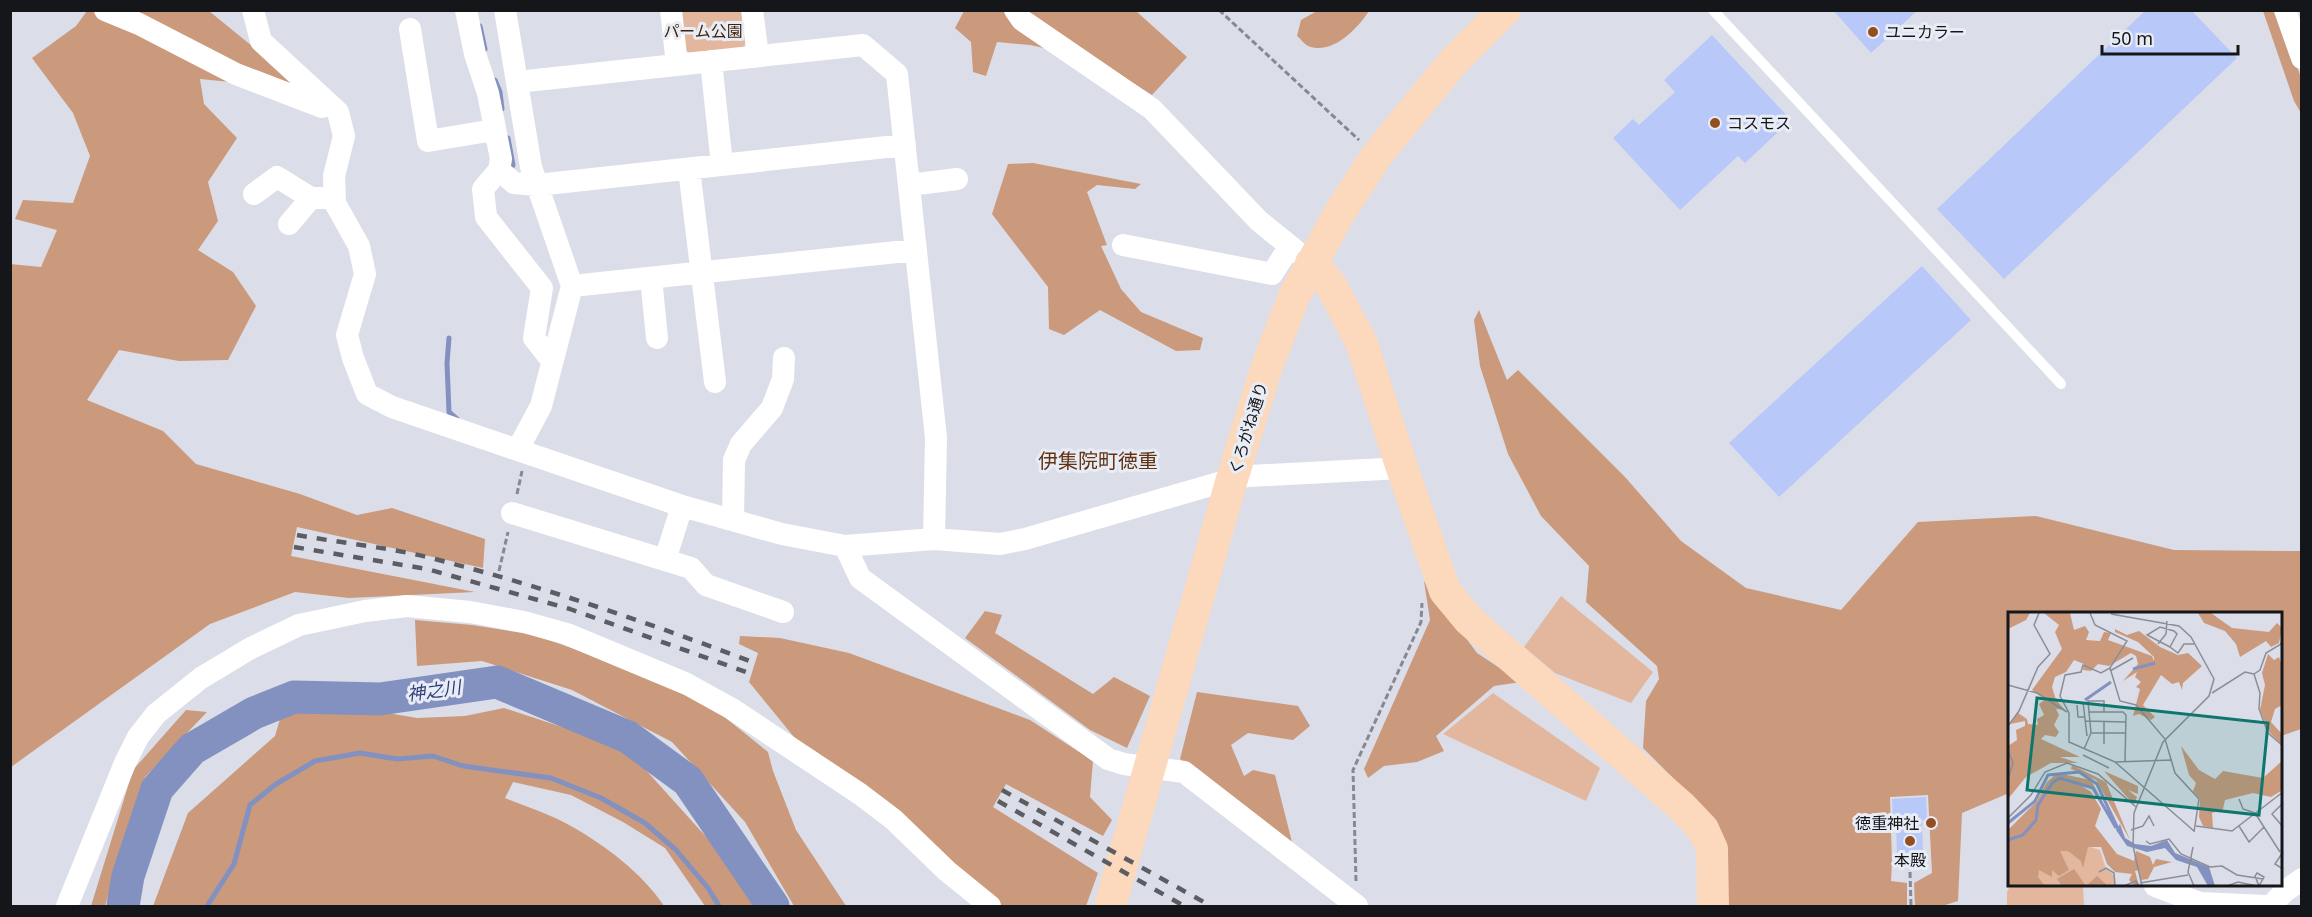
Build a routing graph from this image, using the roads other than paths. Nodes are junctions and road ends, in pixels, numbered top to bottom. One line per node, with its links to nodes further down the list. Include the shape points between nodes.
1 (105, 10): 17 (street, via 236,74)
2 (253, 10): 17 (street, via 261,41)
3 (466, 10): 18 (street)
4 (505, 10): 16 (street)
5 (671, 10): 15 (street)
6 (752, 10): 12 (street)
7 (1015, 10): 32 (street, via 1022,20 1152,109 1259,221)
8 (1505, 10): 32 (street, くろがね通り, via 1453,62 1377,155 1340,212)
9 (1713, 10): 40 (lane)
10 (2285, 10): 13 (street)
11 (410, 29): 18 (street, via 428,141)
12 (758, 56): 14 (street); 19 (street, via 863,45 897,74)
13 (2301, 58)
14 (711, 61): 15 (street); 20 (street)
15 (677, 65): 16 (street)
16 (517, 82): 24 (street)
17 (338, 112): 28 (street, via 344,136 334,177)
18 (494, 130): 22 (street)
19 (905, 145): 20 (street); 25 (street)
20 (722, 165): 21 (street)
21 (689, 169): 24 (street); 33 (street)
22 (506, 176): 24 (street); 38 (street, via 483,189 486,217 542,288 534,338)
23 (957, 179): 25 (street)
24 (537, 185): 35 (street)
25 (909, 185): 31 (street)
26 (254, 194): 27 (street, via 277,177)
27 (311, 198): 28 (street); 29 (street)
28 (335, 198): 41 (street, via 359,246 365,274 347,335 368,394 392,407)
29 (289, 224)
30 (1123, 245): 32 (street, via 1272,274)
31 (916, 250): 33 (street); 47 (street, via 936,438)
32 (1300, 255): 42 (street, via 1331,285 1362,344); 43 (street, くろがね通り)
33 (702, 273): 34 (street); 39 (street)
34 (651, 278): 35 (street); 36 (street)
35 (572, 286): 38 (street)
36 (657, 338)
37 (784, 358): 46 (street, via 783,379 772,408 741,444 734,460)
38 (552, 361): 41 (street, via 541,406)
39 (715, 382)
40 (2061, 384)
41 (518, 449): 44 (street)
42 (1401, 468): 43 (street); 57 (street, via 1445,591 1469,620 1703,829 1712,849)
43 (1232, 479): 47 (street, via 1000,544); 53 (street, くろがね通り)
44 (682, 506): 46 (street); 49 (street)
45 (512, 513): 49 (street)
46 (733, 520): 48 (street)
47 (934, 539): 48 (street)
48 (844, 546): 56 (street, via 860,578 1108,759 1184,772)
49 (665, 560): 50 (street, via 691,568 706,585)
50 (783, 612)
51 (2301, 879): 59 (street)
52 (2161, 887): 58 (street, via 2200,903)
53 (1112, 902)
54 (67, 906): 55 (street, via 125,763 156,714 201,678 299,625 407,606 524,622 567,634 687,684 732,709 860,794)
55 (990, 906)
56 (1357, 906)
57 (1713, 906)
58 (2265, 906)
59 (2271, 906)

